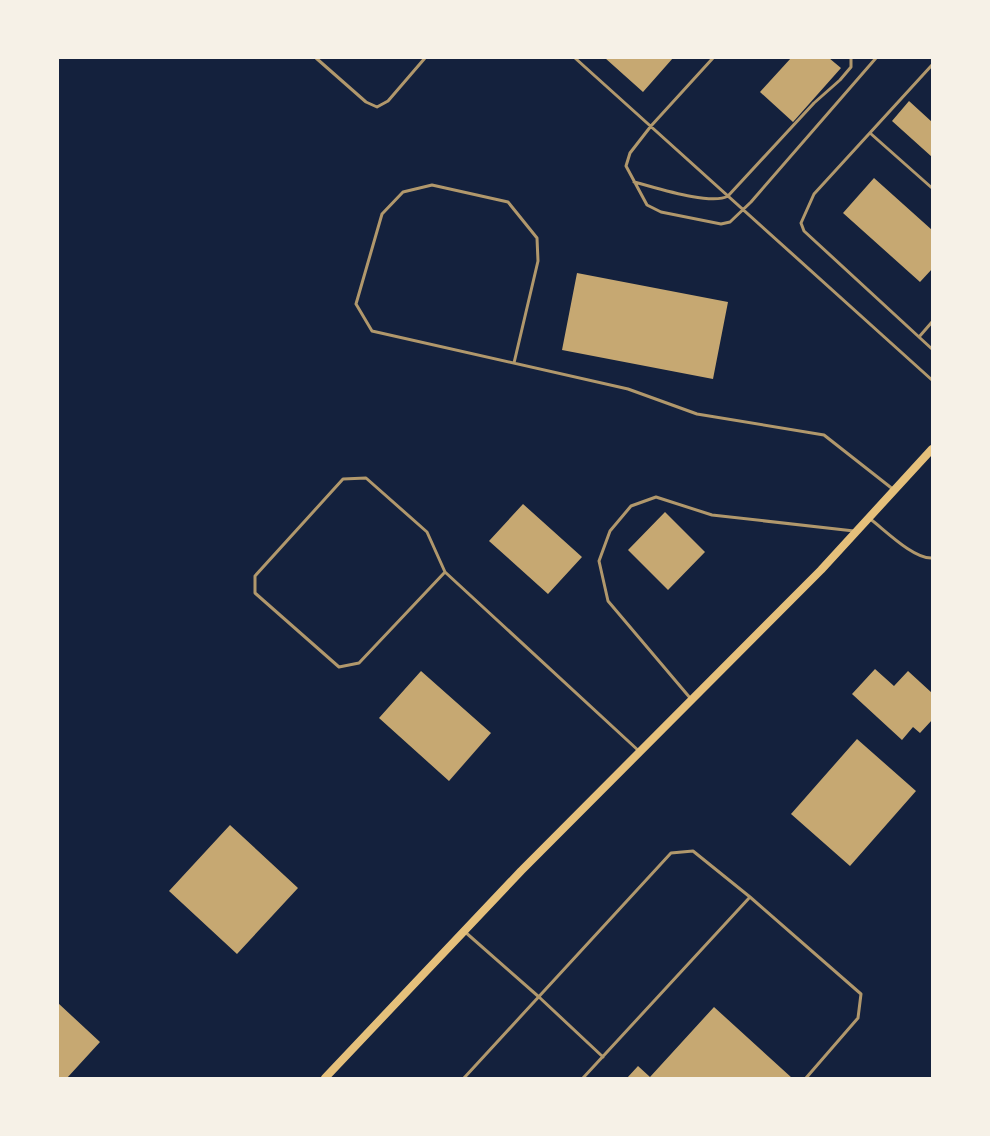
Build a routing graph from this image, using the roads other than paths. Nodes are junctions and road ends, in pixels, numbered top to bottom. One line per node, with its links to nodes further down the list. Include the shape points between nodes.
1 (316, 58): 2 (lane, via 366,102 377,107 388,100)
2 (425, 58)
3 (575, 58): 8 (lane)
4 (713, 58): 8 (lane)
5 (851, 58): 12 (lane, via 851,67 840,80 814,103)
6 (876, 58): 13 (lane)
7 (932, 65): 9 (lane)
8 (651, 126): 10 (lane, via 630,153 626,166); 12 (lane)
9 (870, 133): 11 (lane); 15 (lane, via 814,194 802,223 804,231)
10 (634, 182): 12 (lane, via 714,200 722,200); 13 (lane, via 647,205 661,212 721,224 730,222)
11 (932, 188)
12 (728, 196): 13 (lane)
13 (743, 210): 18 (lane)
14 (932, 322): 15 (lane)
15 (919, 337): 16 (lane)
16 (932, 349)
17 (514, 363): 17 (lane, via 372,331 356,304 382,214 403,192 432,185 508,202 537,238 538,261); 20 (lane, via 628,389 697,414 824,435)
18 (932, 380)
19 (932, 449): 20 (main road)
20 (894, 490): 21 (main road)
21 (869, 518): 22 (main road); 23 (lane, via 920,557)
22 (856, 532): 25 (main road); 25 (lane, via 712,515 656,497 630,506 610,531 600,561 608,601)
23 (932, 558)
24 (444, 572): 24 (lane, via 427,532 366,478 343,479 255,576 255,593 339,667 359,663); 26 (lane)
25 (692, 700): 26 (main road)
26 (640, 752): 28 (main road)
27 (750, 897): 29 (lane, via 693,851 671,853); 30 (lane); 34 (lane, via 861,994 858,1018)
28 (464, 931): 29 (lane); 31 (main road)
29 (539, 997): 30 (lane); 32 (lane)
30 (603, 1057): 33 (lane)
31 (324, 1078)
32 (464, 1078)
33 (583, 1078)
34 (806, 1078)

